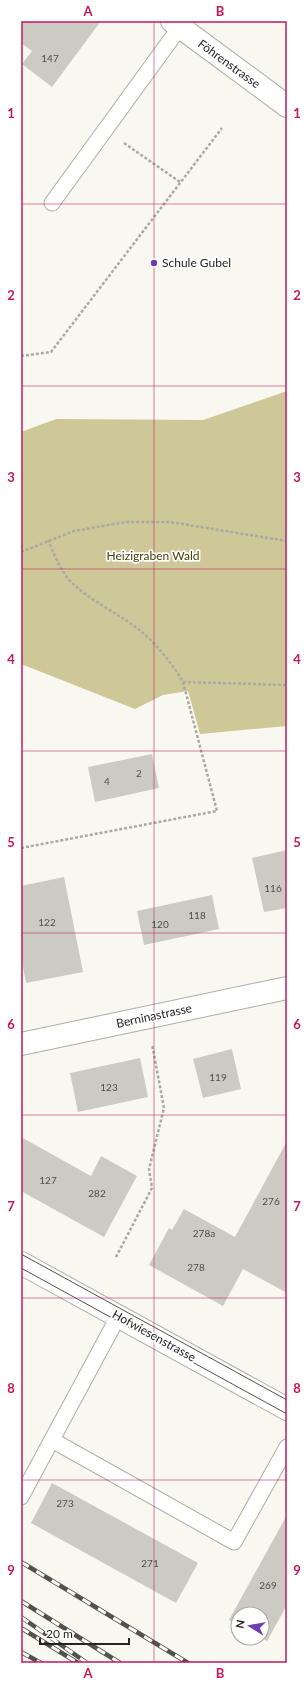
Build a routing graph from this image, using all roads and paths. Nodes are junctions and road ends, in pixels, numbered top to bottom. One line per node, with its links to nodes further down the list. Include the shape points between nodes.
1 (176, 24): 2 (street, Föhrenstrasse); 4 (lane)
2 (287, 106)
3 (222, 128): 5 (path)
4 (106, 130): 5 (path); 6 (lane)
5 (181, 182): 7 (path, via 51,352)
6 (52, 203)
7 (21, 356)
8 (48, 540): 9 (path, via 74,531 126,522 170,522); 10 (path); 11 (path, via 71,582 154,643 173,664)
9 (287, 541)
10 (21, 552)
11 (183, 682): 12 (path); 13 (path, via 217,811)
12 (287, 685)
13 (21, 848)
14 (287, 988): 16 (street, Berninastrasse)
15 (152, 1041): 17 (path, via 164,1108 149,1169 152,1188)
16 (21, 1044)
17 (116, 1257)
18 (21, 1263): 19 (street, Hofwiesenstrasse)
19 (118, 1317): 20 (street, Hofwiesenstrasse); 21 (lane)
20 (287, 1409)
21 (52, 1440): 22 (lane, via 234,1542); 23 (lane)
22 (287, 1447)
23 (21, 1497)

